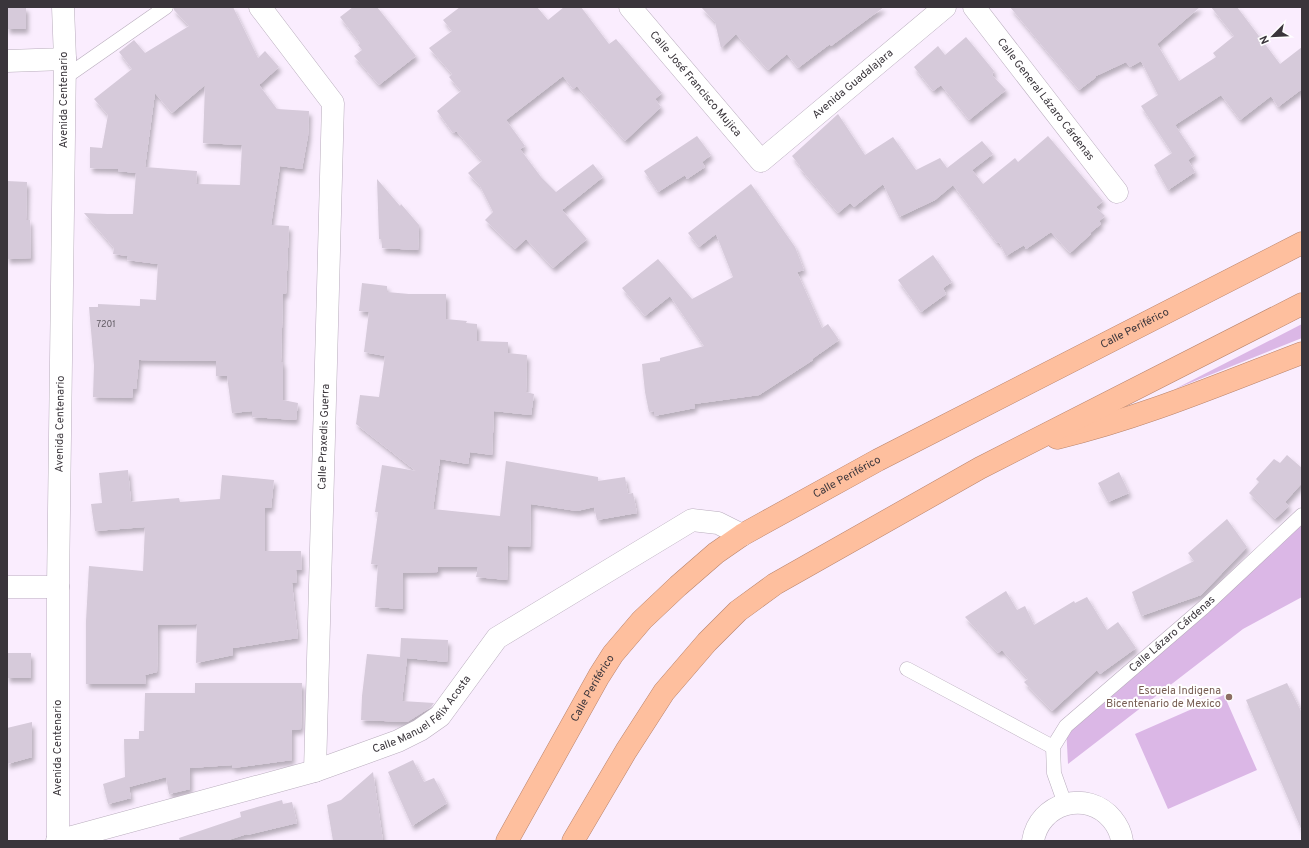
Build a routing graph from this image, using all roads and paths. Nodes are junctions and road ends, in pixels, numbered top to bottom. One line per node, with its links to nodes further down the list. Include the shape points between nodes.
1 (63, 7): 8 (street, Avenida Centenario)
2 (166, 7): 8 (lane)
3 (260, 7): 21 (street, Calle Praxedis Guerra, via 333,103)
4 (630, 7): 9 (street, Calle José Francisco Mujica)
5 (945, 7): 9 (street, Avenida Guadalajara)
6 (974, 7): 10 (street, Calle General Lázaro Cárdenas)
7 (7, 62): 8 (street)
8 (64, 68): 18 (street, Avenida Centenario)
9 (761, 162)
10 (1117, 192)
11 (1302, 243): 16 (highway, Calle Periférico, via 878,460)
12 (1302, 304): 14 (highway)
13 (1302, 353): 14 (highway, via 1151,411 1093,430)
14 (1021, 447): 26 (highway, via 812,562 775,584 738,611 664,692)
15 (1302, 514): 20 (lane, Calle Lázaro Cárdenas, via 1204,607 1066,726)
16 (742, 535): 21 (street, Calle Manuel Félix Acosta, via 718,524 692,520 497,638 440,716 420,730 398,741); 25 (highway, Calle Periférico, via 716,553 678,586 642,620 613,654)
17 (7, 587): 18 (street)
18 (58, 587): 24 (street, Avenida Centenario)
19 (907, 669): 20 (lane)
20 (1053, 747): 22 (lane, via 1054,774)
21 (315, 771): 24 (street, Calle Manuel Félix Acosta)
22 (1065, 804): 23 (street, via 1080,802 1094,805 1107,813); 27 (street, via 1052,810 1041,821)
23 (1127, 840)
24 (57, 841)
25 (507, 841)
26 (573, 841)
27 (1033, 841)

